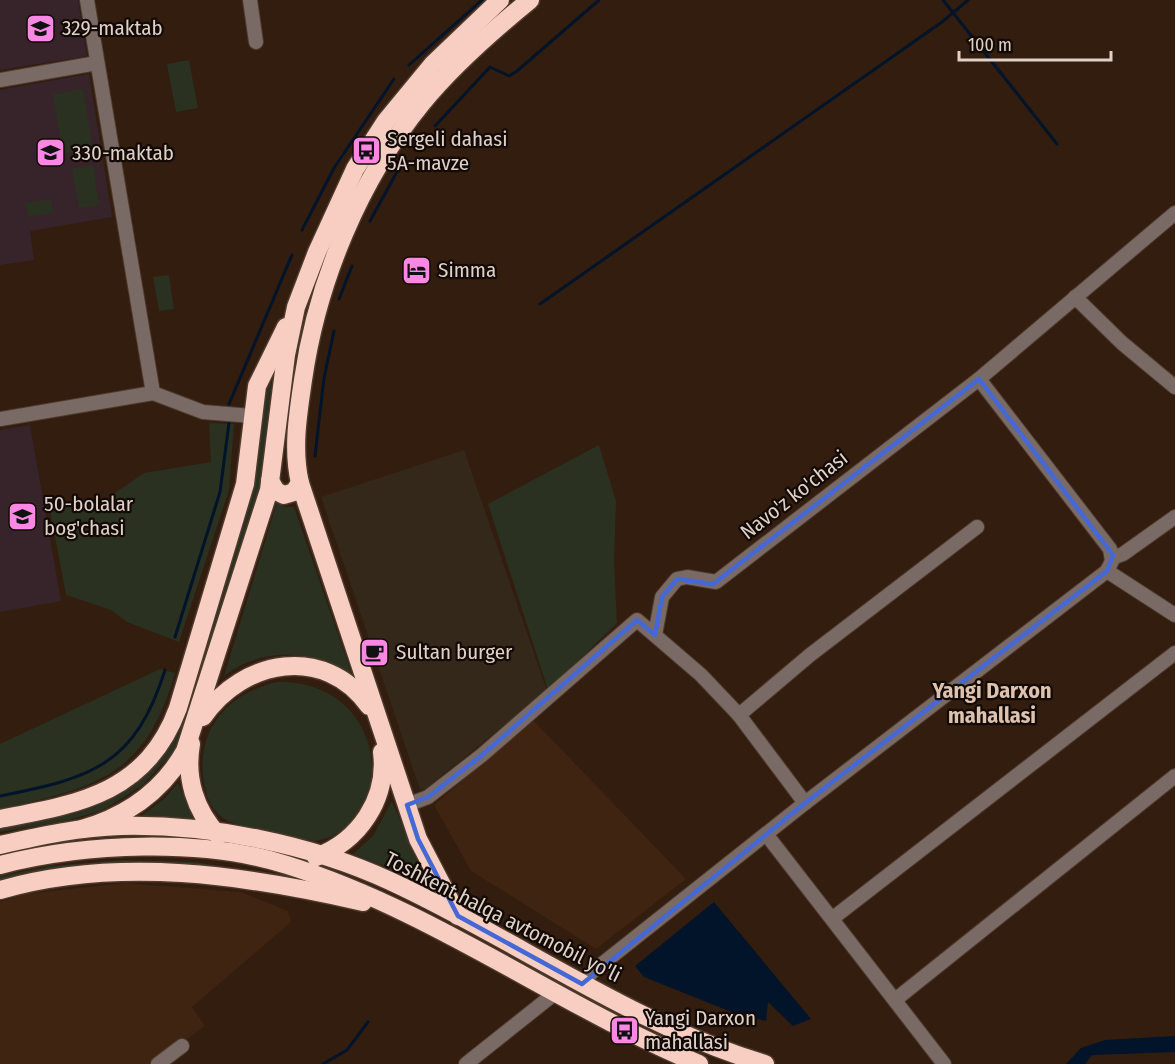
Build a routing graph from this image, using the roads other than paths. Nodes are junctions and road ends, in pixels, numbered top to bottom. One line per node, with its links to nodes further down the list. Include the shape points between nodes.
1 (87, 0): 6 (street)
2 (250, 0): 5 (street)
3 (500, 0): 10 (highway, via 412,87 366,151 331,219)
4 (530, 0): 17 (highway, via 466,56 423,101 382,159 363,195 328,282 309,346 296,443)
5 (256, 42)
6 (98, 63): 7 (street); 13 (street)
7 (0, 80)
8 (1175, 213): 9 (street, Navo'z ko'chasi)
9 (1075, 297): 11 (street, Navo'z ko'chasi); 12 (street)
10 (296, 307): 14 (highway, via 260,377); 16 (highway, via 282,378)
11 (979, 379): 20 (street, via 1110,549); 22 (street, Navo'z ko'chasi, via 716,582 676,579 662,597)
12 (1175, 387)
13 (153, 393): 14 (street, via 203,412); 15 (street)
14 (252, 416): 30 (highway, via 242,498 178,708 163,742 138,770 101,794 62,807)
15 (0, 419)
16 (270, 481): 17 (highway, via 284,495 294,492); 26 (highway)
17 (300, 483): 25 (highway)
18 (1175, 517): 20 (street)
19 (977, 527): 24 (street, via 810,655)
20 (1110, 565): 21 (street); 28 (street)
21 (1175, 615)
22 (655, 635): 24 (street); 29 (street, via 637,620 482,755 428,796)
23 (1175, 653): 41 (street)
24 (739, 715): 28 (street)
25 (377, 721): 26 (highway, via 365,699 344,681 319,671 285,666 258,671 234,683 214,702); 29 (highway); 36 (highway, via 383,763 376,799 351,836)
26 (193, 733): 31 (highway, via 176,766 151,794 115,817); 32 (highway, via 190,781 200,810)
27 (1175, 776): 45 (street)
28 (805, 803): 33 (street)
29 (407, 805): 40 (highway, via 418,839)
30 (0, 819)
31 (82, 829): 32 (highway, Toshkent halqa avtomobil yo'li, via 119,826); 34 (highway)
32 (214, 831): 35 (highway); 36 (highway, Toshkent halqa avtomobil yo'li)
33 (766, 834): 41 (street); 43 (street)
34 (0, 845)
35 (237, 854): 37 (highway, Toshkent halqa avtomobil yo'li); 38 (highway, Toshkent halqa avtomobil yo'li, via 108,848)
36 (320, 855): 37 (highway); 40 (highway, Toshkent halqa avtomobil yo'li, via 390,881)
37 (285, 864): 42 (highway, Toshkent halqa avtomobil yo'li)
38 (0, 865)
39 (0, 890): 42 (highway, via 106,873 222,877 363,902)
40 (458, 916): 43 (highway, Toshkent halqa avtomobil yo'li)
41 (833, 918): 45 (street)
42 (429, 924): 44 (highway, Toshkent halqa avtomobil yo'li)
43 (582, 984): 50 (highway, Toshkent halqa avtomobil yo'li, via 671,1029)
44 (554, 994): 48 (street); 49 (highway, Toshkent halqa avtomobil yo'li)
45 (895, 1000): 51 (street)
46 (182, 1046): 47 (street)
47 (158, 1064)
48 (466, 1064)
49 (699, 1064)
50 (765, 1064)
51 (944, 1064)

